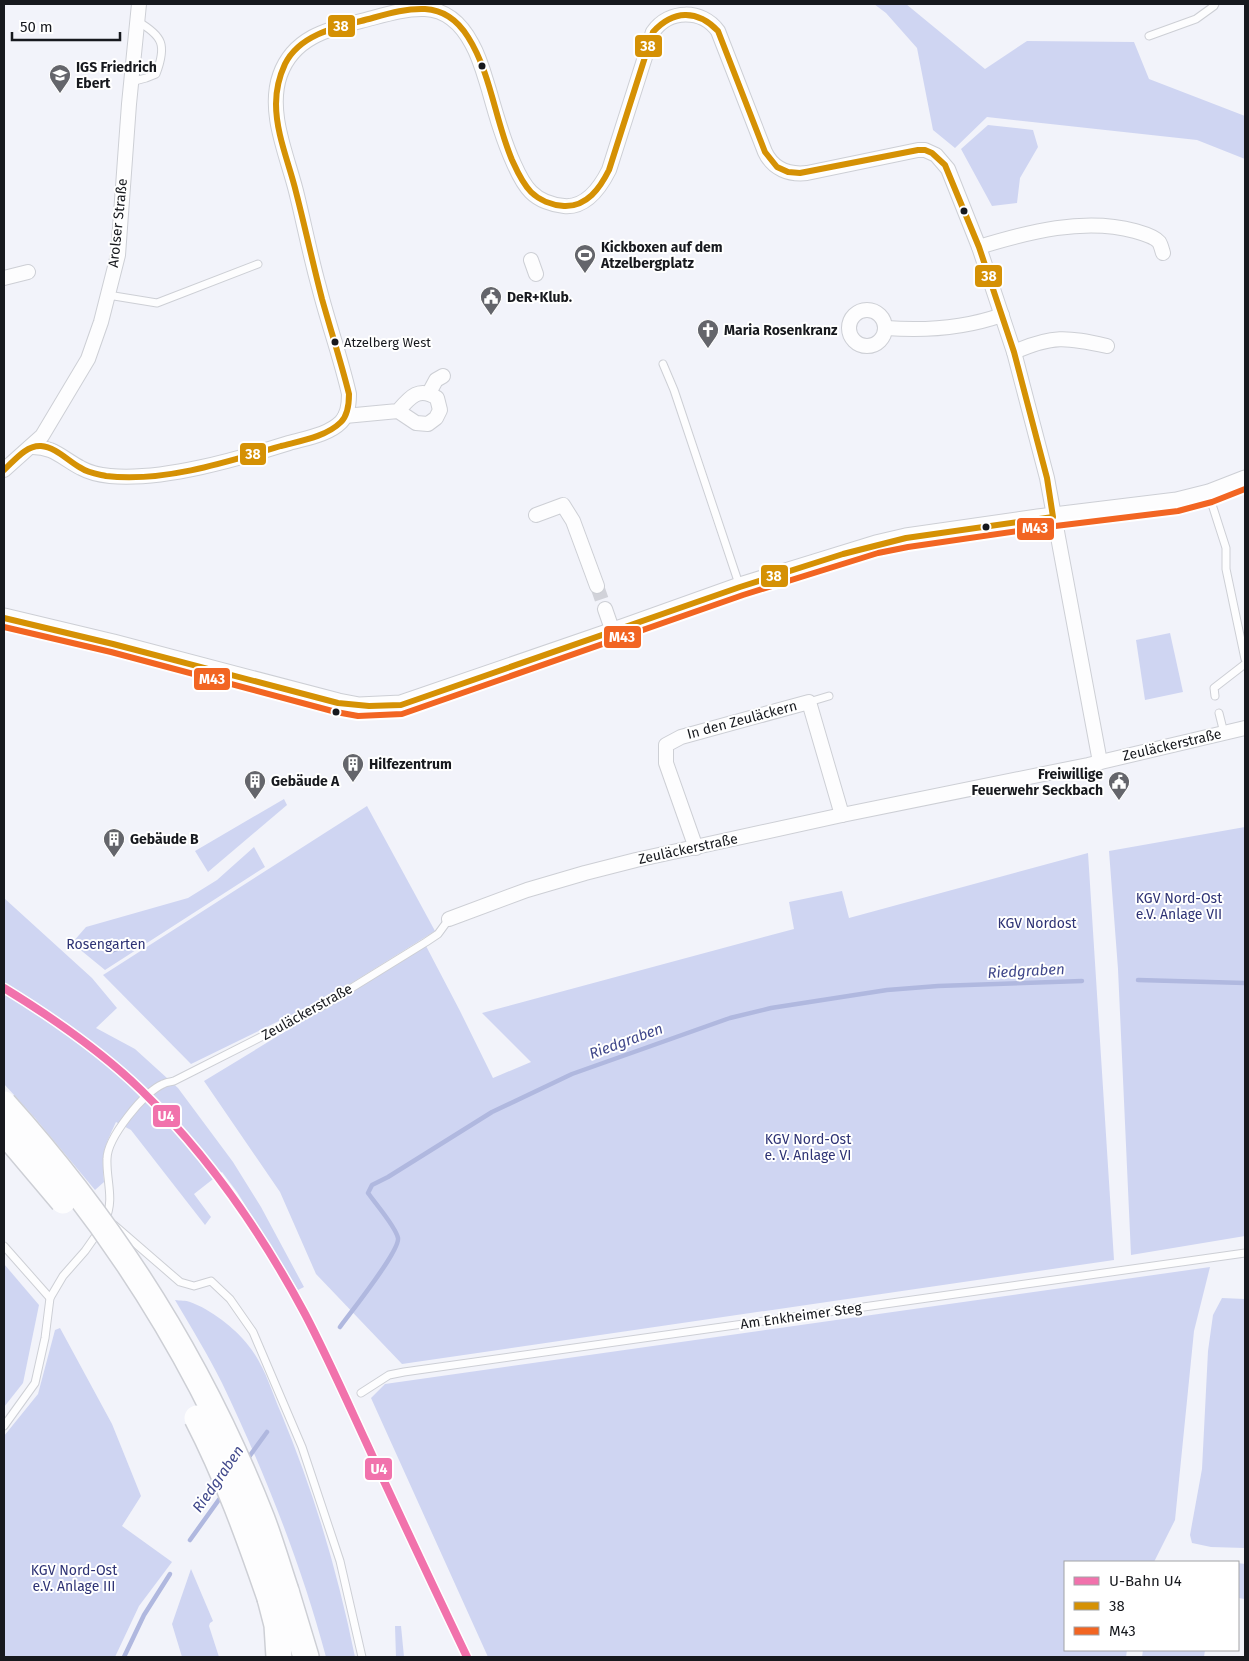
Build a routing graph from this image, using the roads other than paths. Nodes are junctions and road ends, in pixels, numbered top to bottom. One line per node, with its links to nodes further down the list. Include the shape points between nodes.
1 (139, 4): 3 (street, Arolser Straße)
2 (1216, 4): 4 (lane, via 1196,19)
3 (137, 21): 5 (street, Arolser Straße); 5 (lane, via 153,31 161,42 162,58 156,74)
4 (1149, 36)
5 (131, 82): 13 (street, Arolser Straße, via 118,255)
6 (979, 247): 7 (street, via 1065,227 1100,225 1145,234 1159,242); 14 (street); 22 (street, via 948,168 936,155 925,150 807,173 790,173 776,166 765,152 722,39 714,25 701,18 689,14 673,16 653,32 604,182 583,201 567,206 541,200 517,172 479,56 453,19 441,12 418,8 333,28 310,38 291,55 280,74 275,101 318,286 349,394)
7 (1164, 253)
8 (531, 260): 11 (street)
9 (258, 264): 13 (lane, via 158,304)
10 (28, 272): 12 (street)
11 (536, 274)
12 (4, 278)
13 (108, 295): 23 (street, Arolser Straße, via 88,359 42,436)
14 (1002, 315): 15 (street, via 950,327); 17 (street)
15 (886, 328)
16 (1107, 346): 17 (street, via 1052,339)
17 (1014, 352): 28 (street, via 1045,470)
18 (663, 364): 30 (lane)
19 (443, 376): 20 (street, via 436,380)
20 (428, 393): 21 (street, via 418,393); 21 (street, via 437,398 440,410 428,424 416,423)
21 (398, 411): 22 (street)
22 (345, 416): 23 (street, via 328,431 274,448 204,466 144,476 98,474 81,468 51,449)
23 (30, 447): 24 (street, Arolser Straße)
24 (4, 470)
25 (1245, 480): 26 (main road)
26 (1209, 494): 28 (main road, via 1177,502); 34 (lane, via 1226,548 1226,569)
27 (536, 515): 29 (street, via 563,505 573,521)
28 (1053, 517): 30 (main road, via 883,543); 42 (street)
29 (597, 586)
30 (740, 587): 33 (main road)
31 (605, 609): 33 (street)
32 (4, 618): 33 (main road, via 359,707 401,705)
33 (613, 632)
34 (1245, 659)
35 (1245, 664): 37 (lane, via 1214,688)
36 (829, 696): 38 (lane)
37 (1216, 696)
38 (809, 702): 43 (street, In den Zeuläckern); 44 (street, In den Zeuläckern, via 681,737 666,746 666,763)
39 (1220, 714): 41 (lane)
40 (1245, 728): 41 (street, Zeuläckerstraße)
41 (1224, 733): 42 (street, Zeuläckerstraße)
42 (1100, 762): 43 (street, Zeuläckerstraße)
43 (842, 815): 44 (street, Zeuläckerstraße)
44 (696, 848): 45 (street, Zeuläckerstraße, via 585,873)
45 (449, 919): 48 (lane, Zeuläckerstraße, via 438,934 324,1005 163,1084 144,1098 131,1111 107,1157 111,1203)
46 (4, 1104): 54 (highway, bridge, via 101,1223 174,1338 231,1445 263,1521)
47 (4, 1131): 54 (highway, bridge, via 66,1204 146,1322 212,1446)
48 (106, 1218): 51 (lane); 57 (lane, via 180,1282 194,1286 211,1281 230,1299 254,1332 314,1477 340,1561)
49 (4, 1246): 51 (lane)
50 (1245, 1253): 52 (lane, Am Enkheimer Steg, via 404,1372 389,1375)
51 (50, 1298): 53 (lane, via 36,1383)
52 (361, 1393)
53 (4, 1426)
54 (278, 1594): 55 (highway); 56 (highway)
55 (279, 1657)
56 (306, 1657)
57 (362, 1657)

